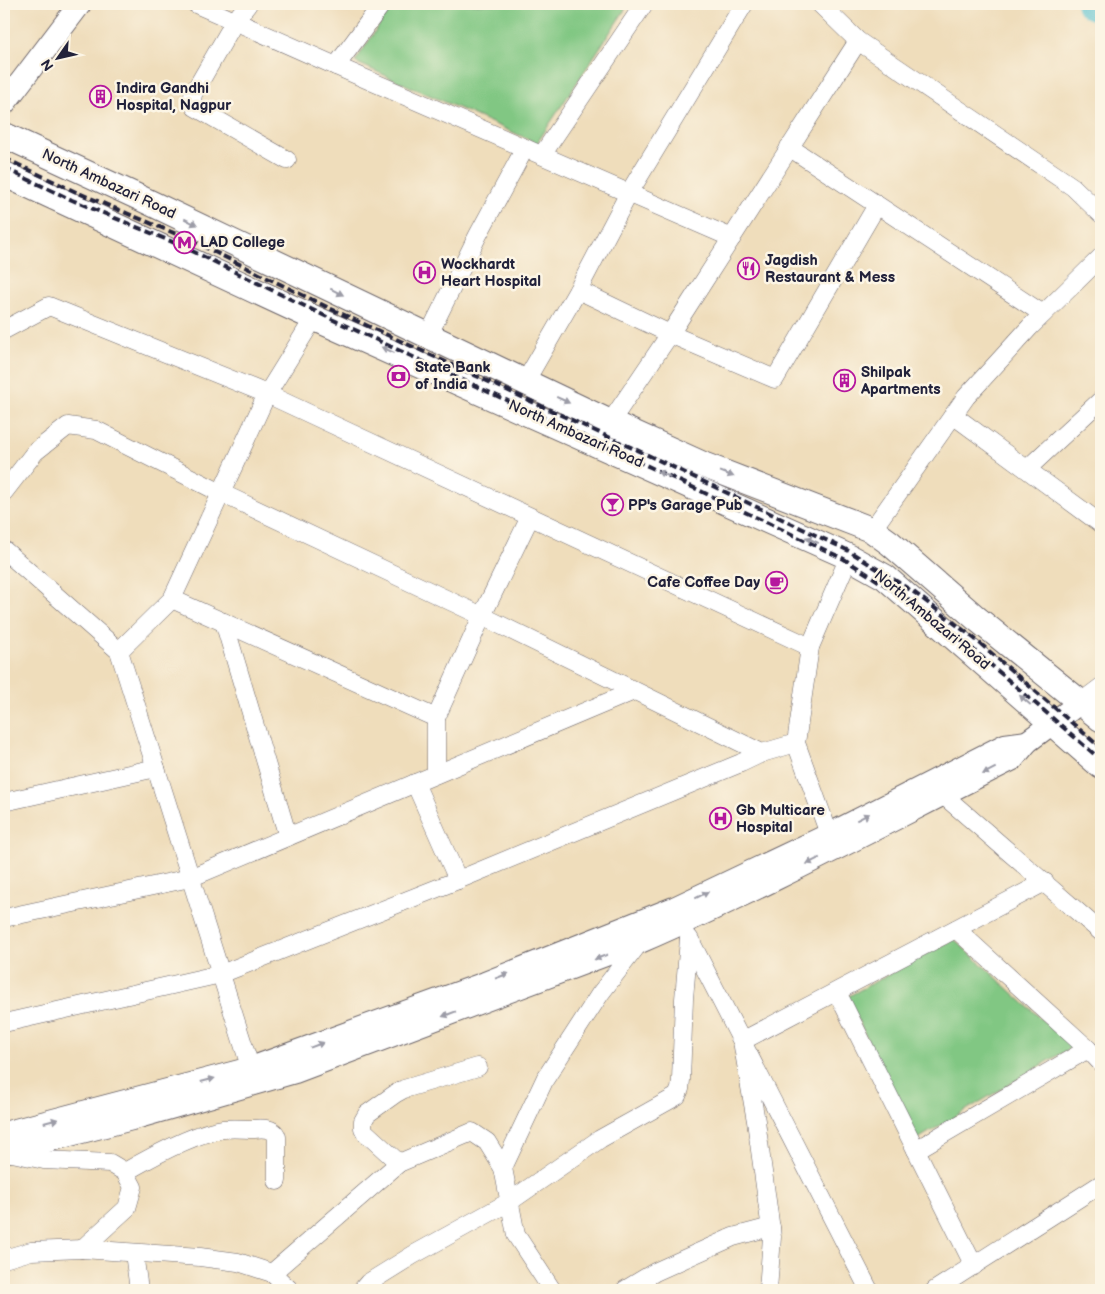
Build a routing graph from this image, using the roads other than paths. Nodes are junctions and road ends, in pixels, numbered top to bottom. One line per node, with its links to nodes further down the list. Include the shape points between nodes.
1 (80, 4): 11 (street)
2 (196, 4): 8 (street)
3 (248, 4): 8 (street)
4 (382, 4): 10 (street)
5 (644, 4): 15 (street)
6 (744, 4): 18 (street)
7 (820, 4): 9 (street)
8 (235, 21): 10 (street); 16 (street, via 192,101 196,108)
9 (858, 40): 14 (street); 20 (street, via 1073,187)
10 (336, 66): 13 (street)
11 (4, 104)
12 (4, 135): 28 (main road, North Ambazari Road, one-way to 28)
13 (525, 148): 15 (street); 28 (street)
14 (789, 148): 19 (street); 21 (street)
15 (542, 155): 18 (street)
16 (287, 160)
17 (4, 174): 25 (main road, North Ambazari Road)
18 (629, 193): 21 (street); 23 (street)
19 (877, 205): 24 (street); 27 (street, via 775,379)
20 (1101, 214)
21 (732, 238): 27 (street)
22 (1101, 256): 24 (street)
23 (578, 290): 27 (street); 29 (street)
24 (1044, 314): 32 (street)
25 (314, 318): 30 (street); 34 (main road, North Ambazari Road, one-way to 25)
26 (4, 330): 30 (street, via 49,306)
27 (670, 334): 33 (street)
28 (428, 336): 29 (main road, North Ambazari Road)
29 (525, 382): 33 (main road, North Ambazari Road, one-way to 33)
30 (267, 394): 37 (street); 38 (street)
31 (1101, 400): 35 (street)
32 (953, 415): 35 (street); 40 (street)
33 (610, 422): 34 (street); 40 (main road, North Ambazari Road, one-way to 40, via 704,465)
34 (598, 444): 42 (main road, North Ambazari Road, one-way to 34)
35 (1027, 469): 39 (street)
36 (4, 492): 37 (street, via 35,452 68,426 96,430)
37 (221, 493): 43 (street); 44 (street)
38 (530, 517): 44 (street); 46 (street)
39 (1101, 524)
40 (872, 530): 50 (main road, North Ambazari Road)
41 (4, 550): 47 (street)
42 (849, 557): 46 (street); 53 (main road, North Ambazari Road, one-way to 42, via 885,577)
43 (172, 599): 45 (street); 47 (street)
44 (482, 616): 49 (street); 51 (street)
45 (224, 622): 51 (street); 63 (street)
46 (810, 647): 55 (street)
47 (119, 651): 58 (street)
48 (1101, 687): 50 (street)
49 (634, 691): 56 (street); 59 (street)
50 (1082, 702): 52 (main road, North Ambazari Road); 53 (street)
51 (436, 718): 59 (street)
52 (1101, 719)
53 (1052, 724): 54 (street); 57 (main road, North Ambazari Road)
54 (1027, 742): 61 (street, one-way to 61, via 1013,759); 64 (street, one-way to 54, via 1005,745)
55 (796, 743): 56 (street); 64 (street)
56 (762, 753): 66 (street)
57 (1101, 766)
58 (156, 768): 62 (street); 65 (street)
59 (436, 774): 60 (street)
60 (415, 783): 63 (street); 66 (street)
61 (942, 794): 64 (street); 67 (street)
62 (4, 802)
63 (288, 837): 65 (street)
64 (832, 842): 69 (street)
65 (190, 878): 68 (street); 73 (street)
66 (458, 880): 73 (street)
67 (1045, 882): 70 (street); 71 (street)
68 (4, 918)
69 (682, 924): 72 (street); 76 (street); 80 (street, one-way to 69, via 485,983); 88 (street, via 684,999 681,1080 677,1096 600,1139)
70 (956, 929): 74 (street); 77 (street)
71 (1101, 932)
72 (640, 942): 80 (street, one-way to 80, via 295,1072); 84 (street, via 600,994 545,1079)
73 (220, 974): 75 (street); 80 (street)
74 (837, 992): 76 (street); 82 (street)
75 (4, 1023)
76 (742, 1041): 89 (street); 101 (street)
77 (1088, 1049): 78 (street); 82 (street)
78 (1101, 1062)
79 (478, 1067): 83 (street, via 404,1089 367,1114 363,1128)
80 (254, 1076): 81 (street)
81 (4, 1146): 85 (street, via 44,1160 110,1163)
82 (916, 1150): 93 (street)
83 (399, 1163): 84 (street, via 472,1132 487,1142); 94 (street)
84 (503, 1168): 88 (street)
85 (125, 1172): 86 (street, via 203,1135 223,1129 258,1128 271,1130 277,1138); 90 (street, via 133,1186 127,1208)
86 (277, 1181)
87 (1101, 1184): 93 (street)
88 (509, 1202): 97 (street, via 413,1255); 98 (street, via 516,1235)
89 (771, 1227): 99 (street, via 733,1237 655,1272); 100 (street)
90 (82, 1249): 91 (street); 92 (street, via 31,1251)
91 (134, 1254): 94 (street, via 238,1262); 95 (street)
92 (4, 1259)
93 (974, 1266): 102 (street)
94 (272, 1273): 96 (street)
95 (139, 1290)
96 (290, 1290)
97 (362, 1290)
98 (552, 1290)
99 (625, 1290)
100 (768, 1290)
101 (870, 1290)
102 (935, 1290)

